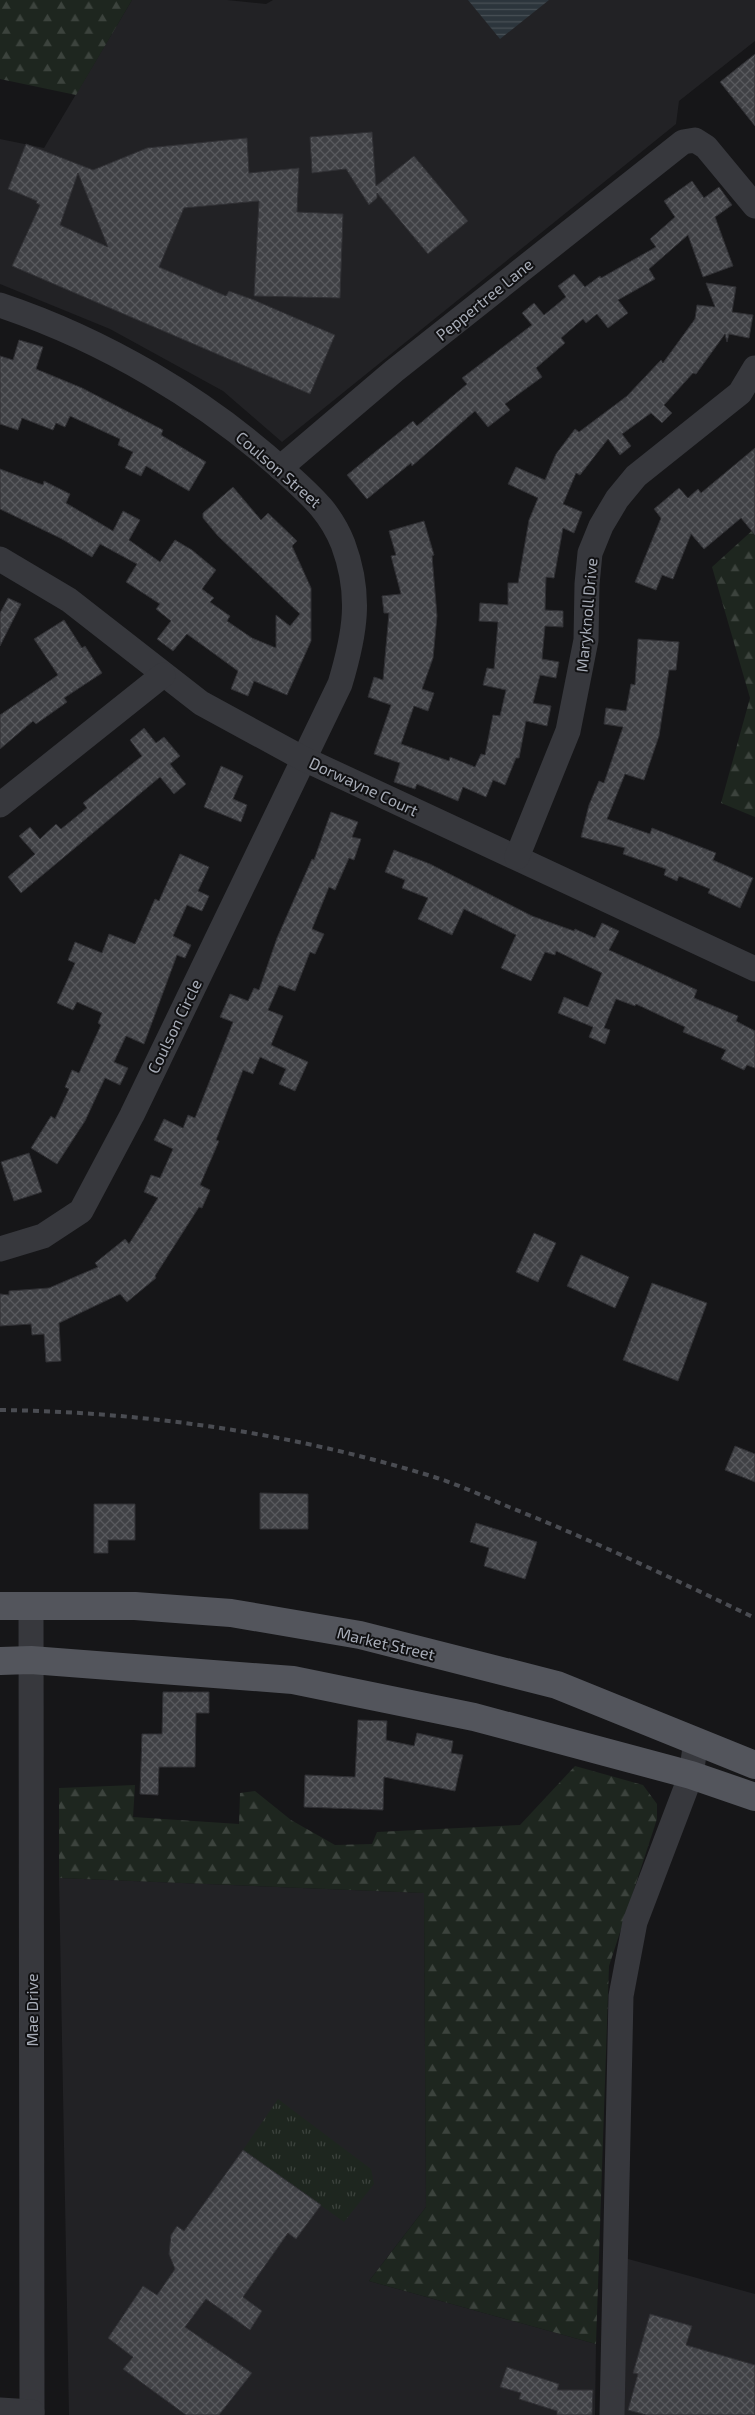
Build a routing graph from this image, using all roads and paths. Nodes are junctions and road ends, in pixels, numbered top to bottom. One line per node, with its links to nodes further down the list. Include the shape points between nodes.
1 (755, 206): 4 (street, Peppertree Lane, via 706,147 695,140 682,142 394,371)
2 (0, 304): 4 (street, Coulson Street, via 117,355 194,400 248,439)
3 (755, 368): 9 (street, Maryknoll Drive, via 740,393 636,476 601,526 590,553 586,640 568,731)
4 (280, 468): 7 (street, Coulson Street, via 324,508 343,544 356,614 340,684)
5 (0, 559): 6 (street, Dorwayne Court, via 69,600)
6 (163, 675): 7 (street, Dorwayne Court, via 201,703); 8 (street)
7 (302, 758): 9 (street, Dorwayne Court); 11 (street, Coulson Circle, via 132,1114 82,1210 43,1236)
8 (0, 805)
9 (517, 858): 10 (street, Dorwayne Court)
10 (755, 969)
11 (0, 1249)
12 (31, 1605): 13 (main road, Market Street); 14 (street, Mae Drive); 16 (main road, Market Street, via 135,1606 231,1613 360,1635 557,1685)
13 (0, 1606)
14 (31, 1660): 15 (main road); 18 (main road, via 293,1680 474,1717); 21 (street, Mae Drive)
15 (0, 1661)
16 (696, 1741): 17 (main road, Market Street); 18 (street)
17 (755, 1764)
18 (691, 1775): 19 (main road); 22 (street, via 635,1922 621,1996)
19 (755, 1797)
20 (0, 2410): 21 (street)
21 (32, 2413)
22 (612, 2415)

